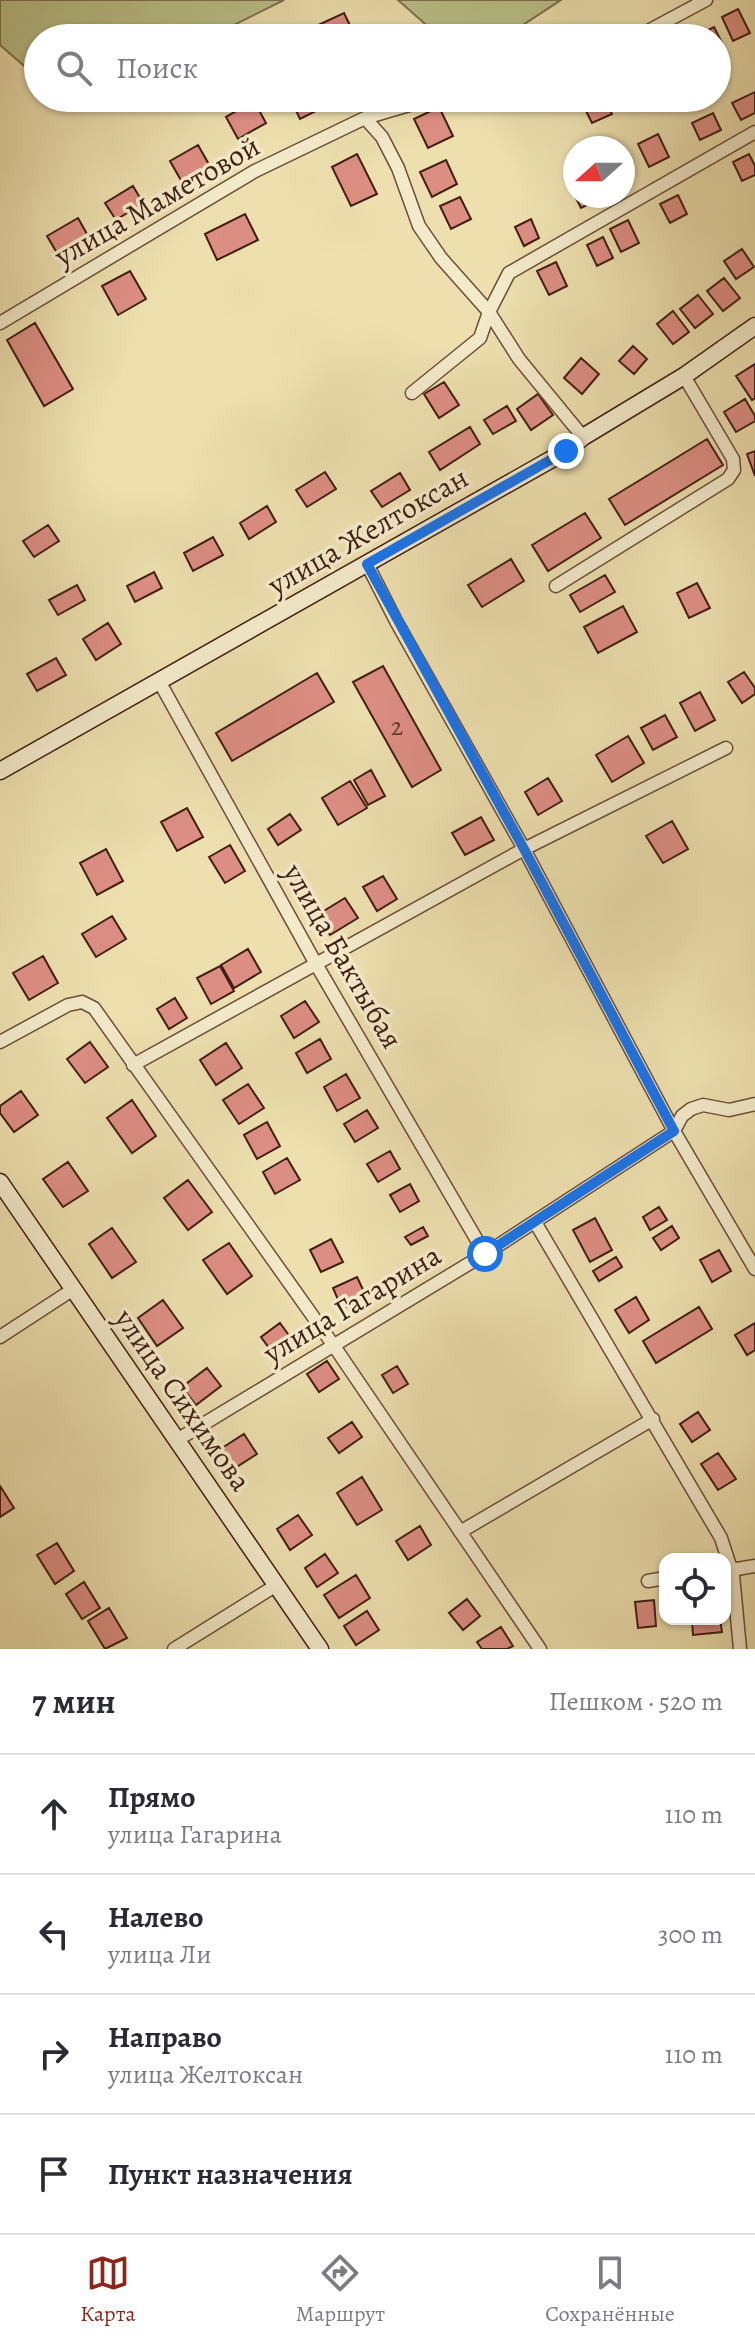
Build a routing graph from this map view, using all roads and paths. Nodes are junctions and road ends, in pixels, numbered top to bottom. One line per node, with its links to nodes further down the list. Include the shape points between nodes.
1 (706, 0): 2 (street)
2 (661, 24)
3 (385, 112): 4 (street, улица Маметовой)
4 (365, 118): 6 (street, via 398,168 419,226); 7 (street, улица Маметовой, via 255,171)
5 (755, 132): 6 (street, via 509,273)
6 (489, 312): 10 (street, via 480,338); 11 (street, via 519,359)
7 (0, 323)
8 (755, 326): 9 (street, улица Желтоксан)
9 (684, 376): 11 (street, улица Желтоксан); 13 (street, via 733,459 734,470 728,479)
10 (412, 393)
11 (583, 437): 12 (street, улица Желтоксан)
12 (367, 564): 14 (street, улица Желтоксан); 17 (street)
13 (556, 586)
14 (159, 681): 16 (street, улица Желтоксан); 18 (street, улица Бактыбая)
15 (726, 748): 17 (street)
16 (0, 771)
17 (524, 849): 18 (street); 22 (street)
18 (316, 964): 20 (street); 25 (street, улица Бактыбая)
19 (0, 1042): 20 (street, via 82,1002 94,1008)
20 (133, 1065): 29 (street)
21 (755, 1104): 22 (street, улица Гагарина, via 729,1110 703,1105 682,1116)
22 (674, 1131): 24 (street, улица Гагарина); 26 (street)
23 (0, 1182): 27 (street, улица Сихимова)
24 (535, 1222): 25 (street, улица Гагарина); 30 (street)
25 (485, 1254): 29 (street, улица Гагарина)
26 (755, 1269)
27 (72, 1290): 28 (street); 31 (street, улица Сихимова)
28 (0, 1337)
29 (334, 1346): 31 (street, улица Гагарина); 32 (street)
30 (653, 1419): 32 (street); 33 (street, via 721,1538)
31 (177, 1440): 38 (street, улица Сихимова)
32 (460, 1532): 42 (street)
33 (724, 1553)
34 (755, 1566): 35 (street)
35 (731, 1570)
36 (659, 1579): 37 (street)
37 (648, 1581)
38 (275, 1586): 40 (street); 41 (street, улица Сихимова)
39 (731, 1590): 43 (street)
40 (174, 1649)
41 (320, 1649)
42 (540, 1649)
43 (740, 1649)

